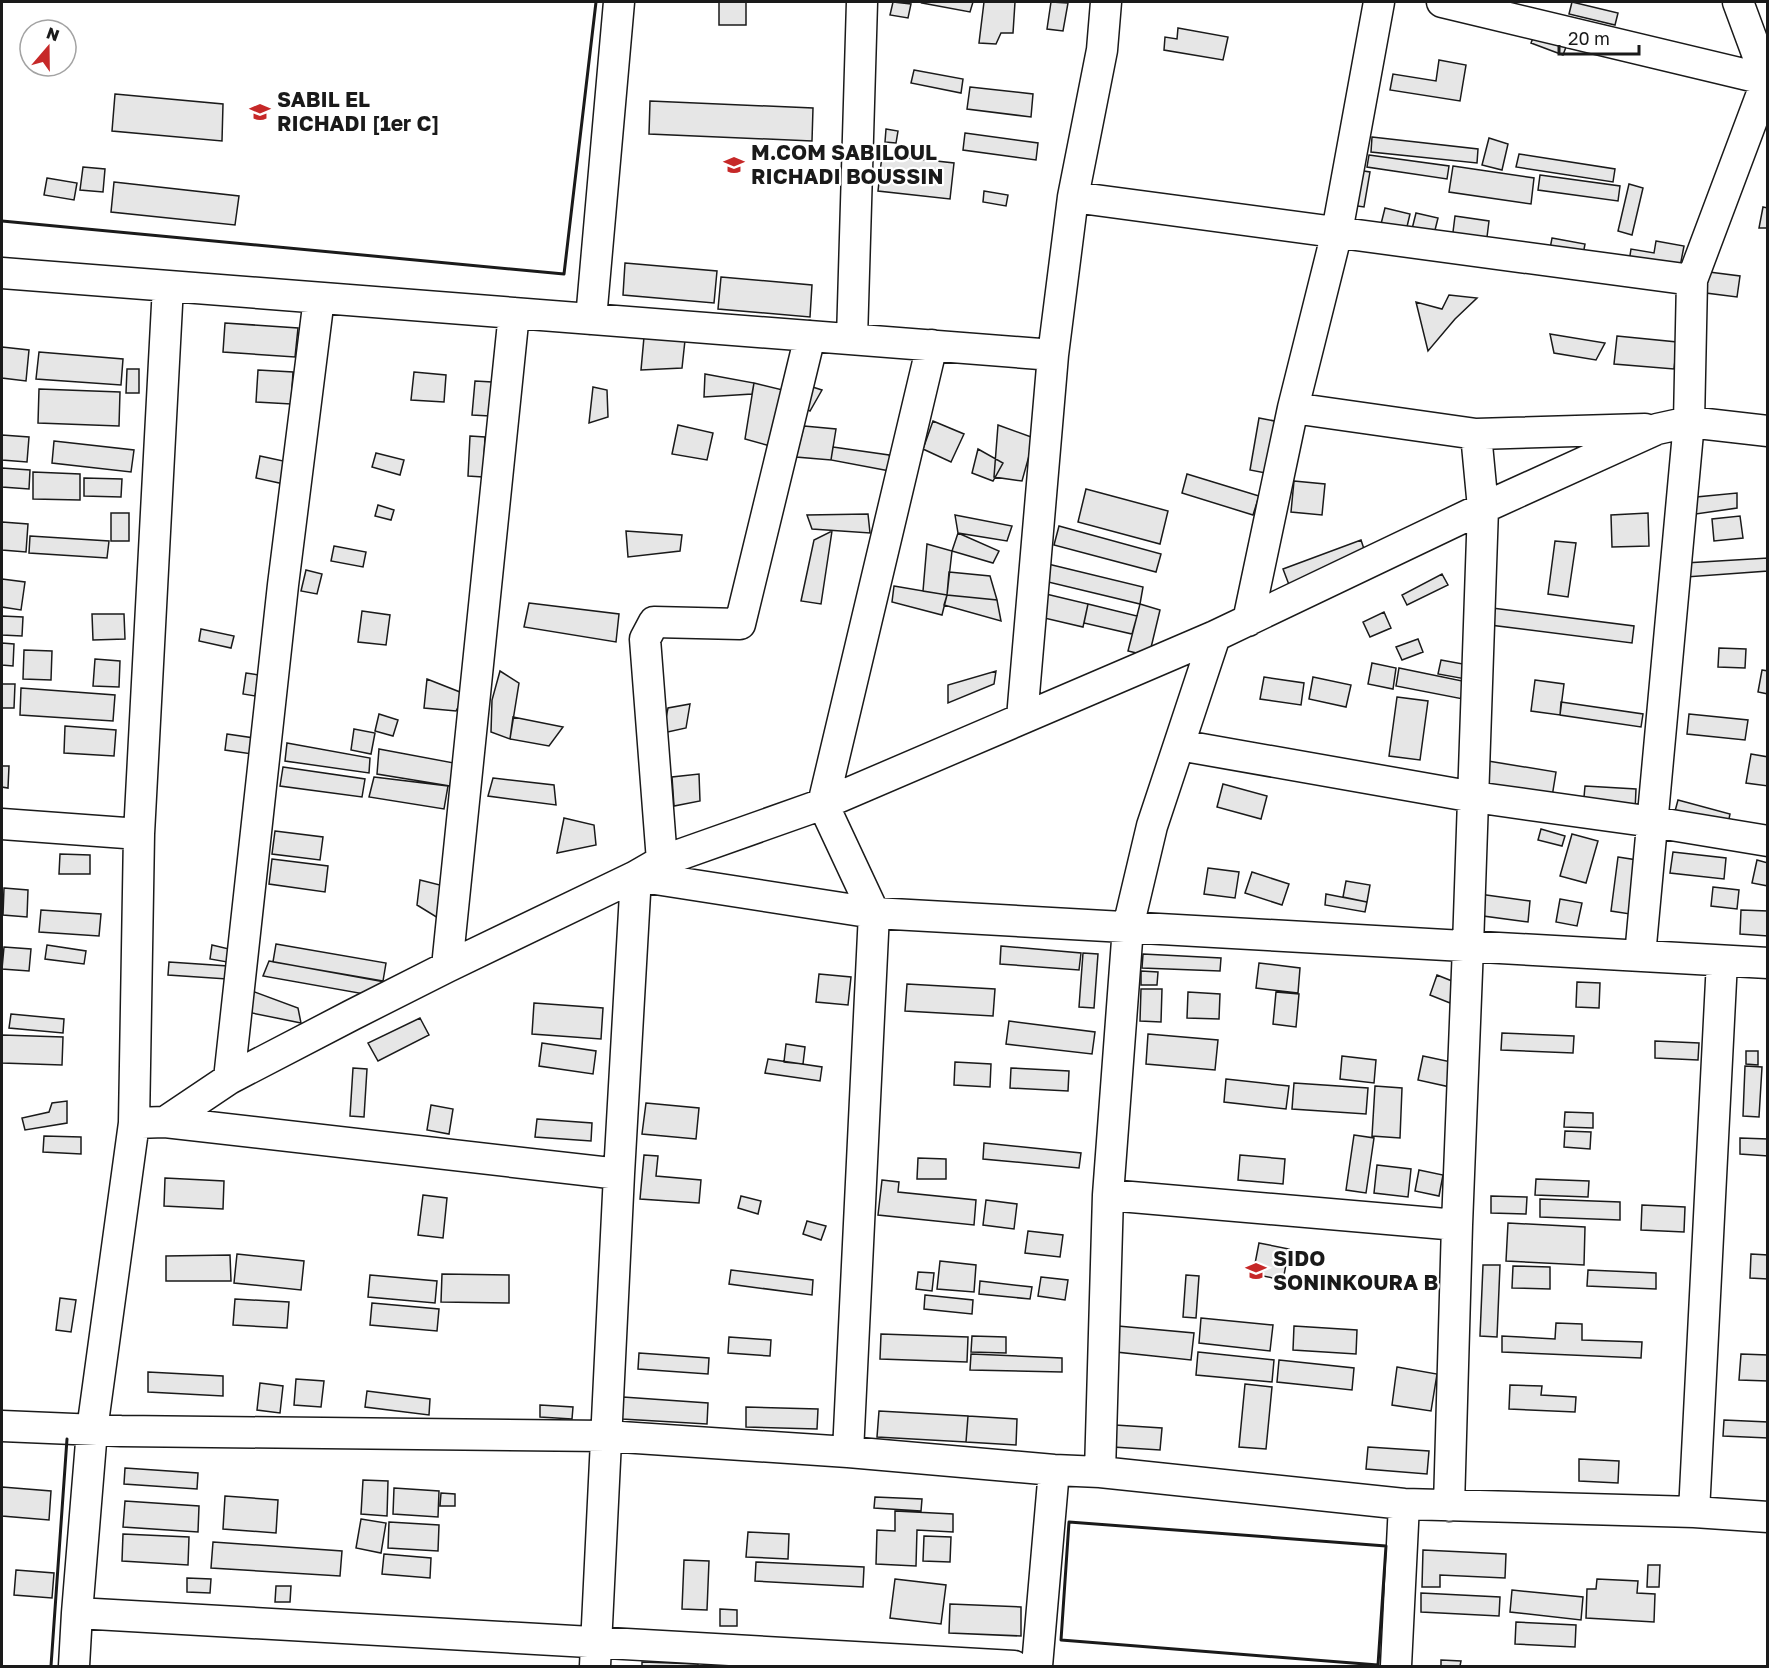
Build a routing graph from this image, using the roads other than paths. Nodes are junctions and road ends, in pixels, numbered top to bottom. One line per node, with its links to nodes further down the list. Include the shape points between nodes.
1 (619, 2): 15 (street)
2 (862, 2): 17 (street)
3 (1106, 2): 8 (street, via 1102,50)
4 (1379, 2): 9 (street)
5 (1442, 2): 7 (street)
6 (1738, 2): 7 (street)
7 (1767, 81): 11 (street)
8 (1073, 197): 9 (street); 19 (street)
9 (1337, 232): 11 (street); 20 (street)
10 (2, 273): 12 (street)
11 (1692, 280): 21 (street)
12 (168, 286): 13 (street); 34 (street)
13 (319, 297): 14 (street); 45 (street)
14 (514, 313): 15 (street); 44 (street)
15 (591, 319): 16 (street)
16 (810, 336): 17 (street); 36 (street, via 740,624 654,622 645,639)
17 (852, 339): 18 (street)
18 (932, 345): 19 (street); 31 (street)
19 (1053, 355): 28 (street)
20 (1293, 408): 24 (street); 26 (street)
21 (1689, 422): 22 (street); 23 (street); 32 (street)
22 (1657, 429): 24 (street); 25 (street)
23 (1767, 431)
24 (1476, 434): 25 (street)
25 (1483, 508): 26 (street); 30 (street)
26 (1248, 621): 27 (street)
27 (1215, 636): 28 (street); 29 (street)
28 (1022, 718): 31 (street)
29 (1179, 745): 30 (street); 39 (street, via 1152,826)
30 (1474, 797): 32 (street); 40 (street)
31 (823, 804): 36 (street); 38 (street)
32 (1653, 822): 35 (street); 41 (street)
33 (2, 824): 34 (street)
34 (139, 834): 46 (street)
35 (1767, 842)
36 (662, 861): 37 (street)
37 (636, 876): 38 (street); 44 (street); 48 (street)
38 (874, 913): 39 (street); 54 (street)
39 (1128, 927): 40 (street); 49 (street)
40 (1468, 946): 41 (street); 50 (street)
41 (1640, 956): 42 (street)
42 (1722, 961): 43 (street); 59 (street)
43 (1767, 963)
44 (447, 967): 45 (street)
45 (229, 1079): 47 (street)
46 (134, 1122): 47 (street); 52 (street)
47 (165, 1122): 48 (street)
48 (619, 1174): 53 (street)
49 (1108, 1196): 50 (street); 56 (street)
50 (1457, 1225): 58 (street)
51 (2, 1426): 52 (street)
52 (92, 1430): 53 (street); 61 (street)
53 (606, 1436): 54 (street); 62 (street)
54 (848, 1452): 55 (street)
55 (1054, 1470): 56 (street); 65 (street)
56 (1100, 1472): 57 (street)
57 (1404, 1504): 58 (street); 66 (street)
58 (1449, 1506): 59 (street)
59 (1694, 1512): 60 (street)
60 (1767, 1516)
61 (77, 1613): 62 (street); 63 (street)
62 (596, 1654): 64 (street)
63 (74, 1666)
64 (1014, 1666)
65 (1037, 1666)
66 (1396, 1666)

